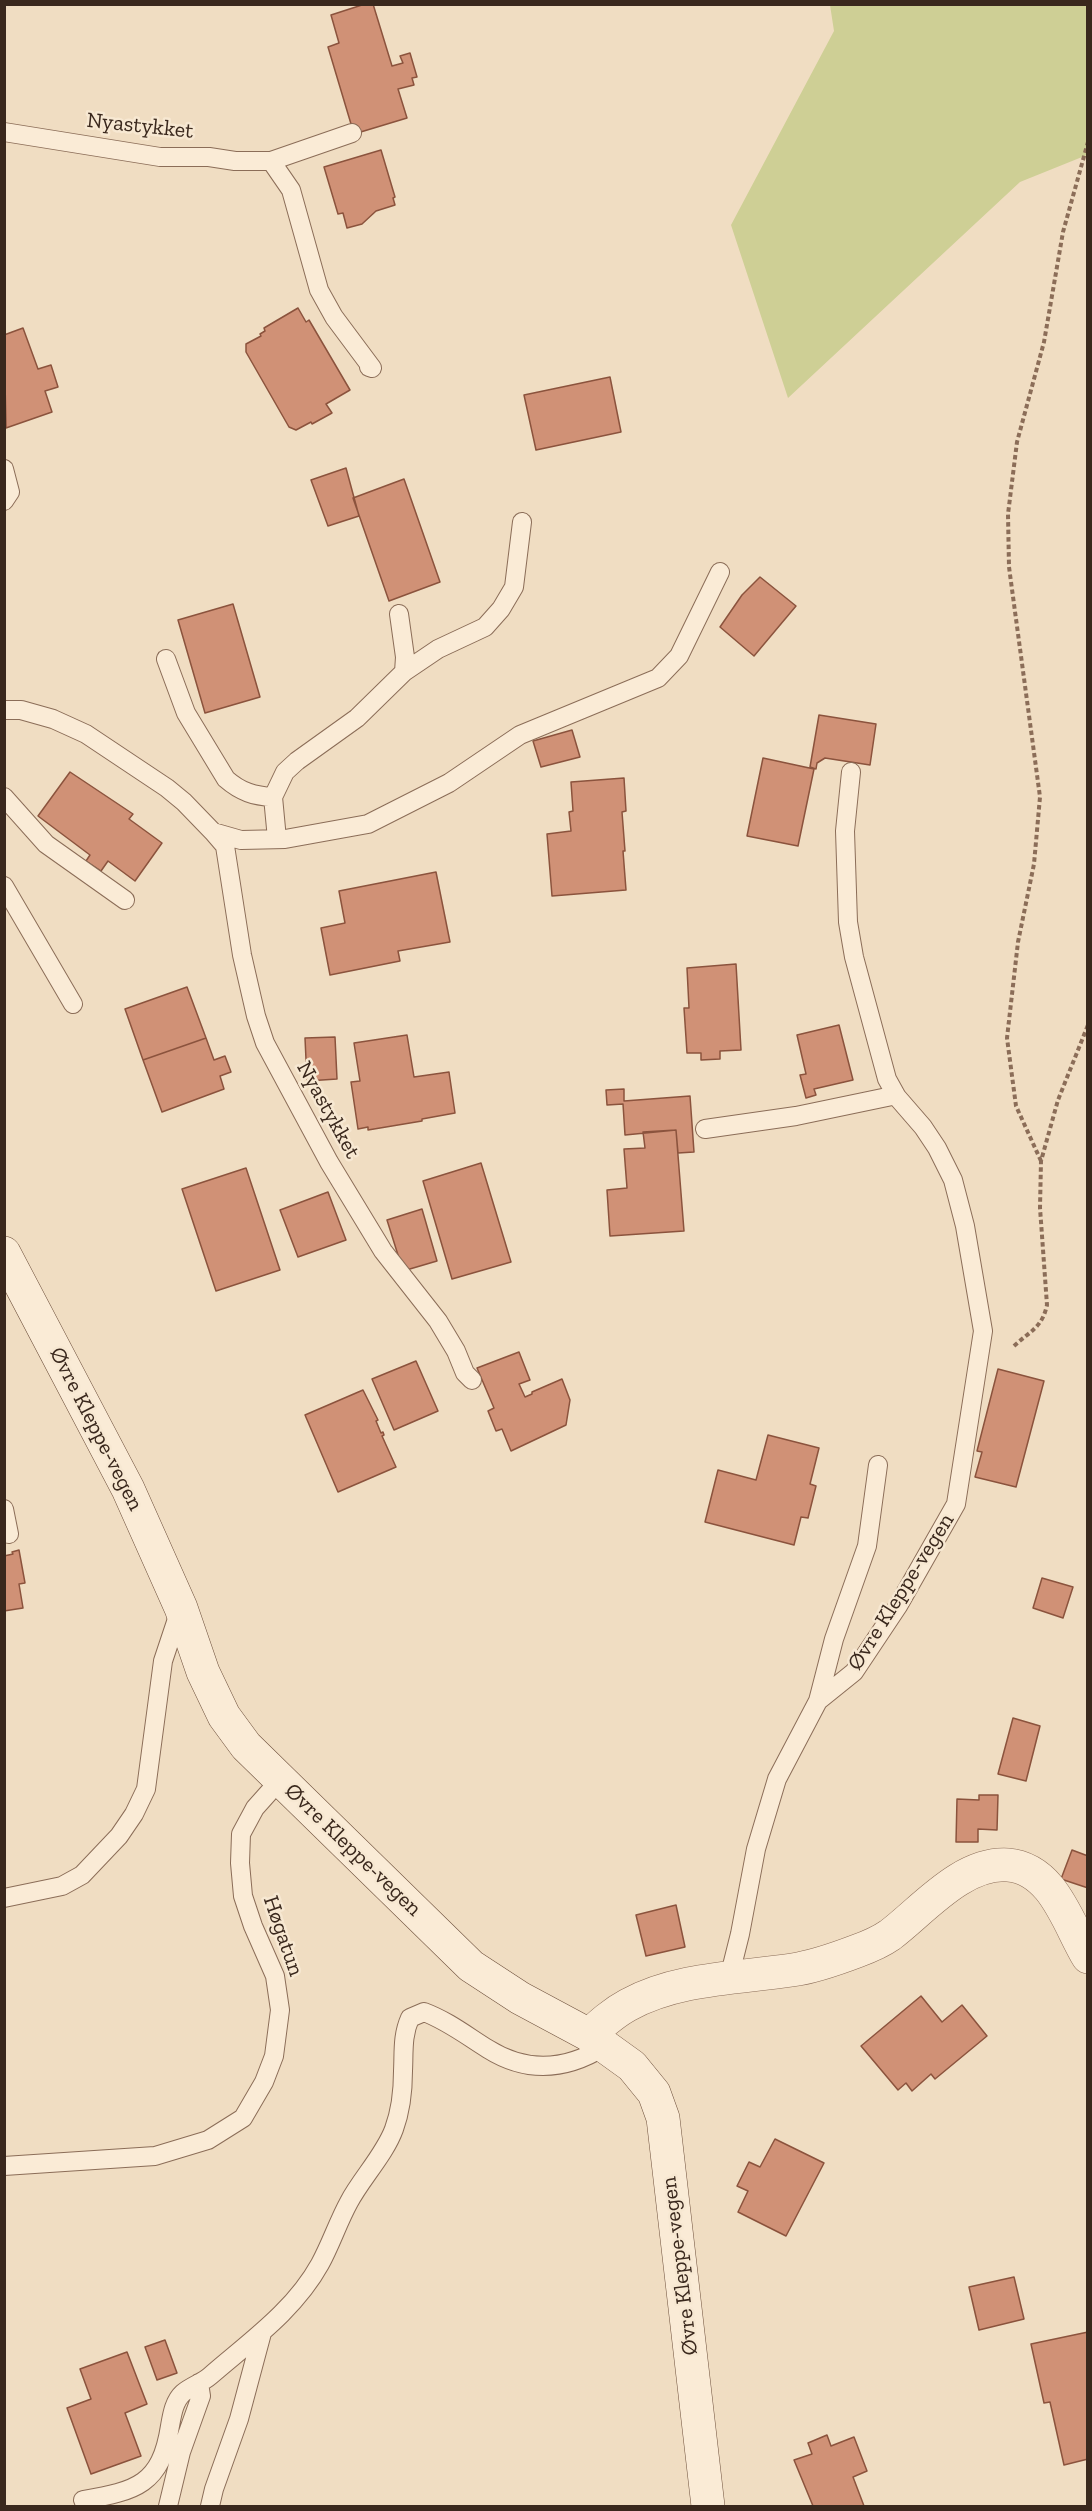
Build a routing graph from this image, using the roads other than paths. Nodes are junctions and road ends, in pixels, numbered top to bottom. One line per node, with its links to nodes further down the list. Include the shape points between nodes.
1 (4, 132): 3 (lane, Nyastykket, via 160,157)
2 (352, 133): 3 (lane, Nyastykket)
3 (271, 161): 4 (lane, via 291,190 319,290 372,368)
4 (369, 367)
5 (4, 470): 6 (lane, via 10,492)
6 (4, 501)
7 (522, 522): 11 (lane, via 514,587 501,609 485,627 438,649)
8 (720, 572): 17 (lane, via 679,656 658,678 520,735 449,783 368,824)
9 (399, 614): 11 (lane)
10 (166, 659): 15 (lane, via 186,713 226,779 254,796)
11 (404, 672): 15 (lane, via 357,718 285,772)
12 (4, 710): 16 (lane, Nyastykket, via 21,710 53,719 86,734 167,788)
13 (851, 772): 21 (lane, Øvre Kleppe-vegen, via 845,831 848,922 878,1052)
14 (4, 797): 19 (lane, via 46,844)
15 (273, 797): 17 (lane)
16 (213, 832): 17 (lane, via 241,840); 24 (lane, Nyastykket, via 225,846 242,955 265,1043 329,1162 383,1251 438,1321)
17 (277, 839)
18 (4, 886): 20 (lane)
19 (125, 900)
20 (73, 1004)
21 (897, 1098): 22 (lane); 29 (lane, Øvre Kleppe-vegen, via 923,1127 953,1180 983,1331 956,1504 898,1606 854,1672)
22 (705, 1129)
23 (4, 1253): 28 (street, Øvre Kleppe-vegen, via 128,1489)
24 (472, 1380)
25 (878, 1465): 29 (lane, Øvre Kleppe-vegen, via 867,1546 834,1639)
26 (4, 1509): 27 (lane)
27 (9, 1534)
28 (181, 1608): 30 (street, Øvre Kleppe-vegen, via 203,1672 224,1716 246,1746); 31 (lane, via 163,1661 146,1789 134,1814 82,1875 62,1886)
29 (818, 1701): 33 (lane, Øvre Kleppe-vegen, via 777,1779 756,1850)
30 (280, 1780): 34 (street, Øvre Kleppe-vegen, via 471,1966); 35 (lane, Høgatun, via 255,1808 241,1834 243,1896 275,1976 280,2010 274,2056 243,2118 208,2140 155,2157)
31 (4, 1898)
32 (1088, 1957): 33 (street, via 1042,1879 1028,1869 1008,1865 987,1867 954,1883 887,1937 859,1950 795,1970)
33 (729, 1978): 34 (street, via 676,1987 629,2004 606,2019)
34 (597, 2041): 36 (lane, via 585,2058 564,2064 525,2065 490,2051 439,2017 424,2012 410,2018 404,2032 401,2107 393,2132 349,2202 320,2265); 41 (street, Øvre Kleppe-vegen, via 632,2066 654,2093 663,2118)
35 (4, 2166)
36 (262, 2333): 37 (lane); 40 (lane)
37 (199, 2383): 38 (lane, via 182,2394 173,2409 161,2459 148,2479 118,2494); 39 (lane, via 201,2396 181,2452)
38 (84, 2500)
39 (168, 2506)
40 (210, 2506)
41 (708, 2506)

